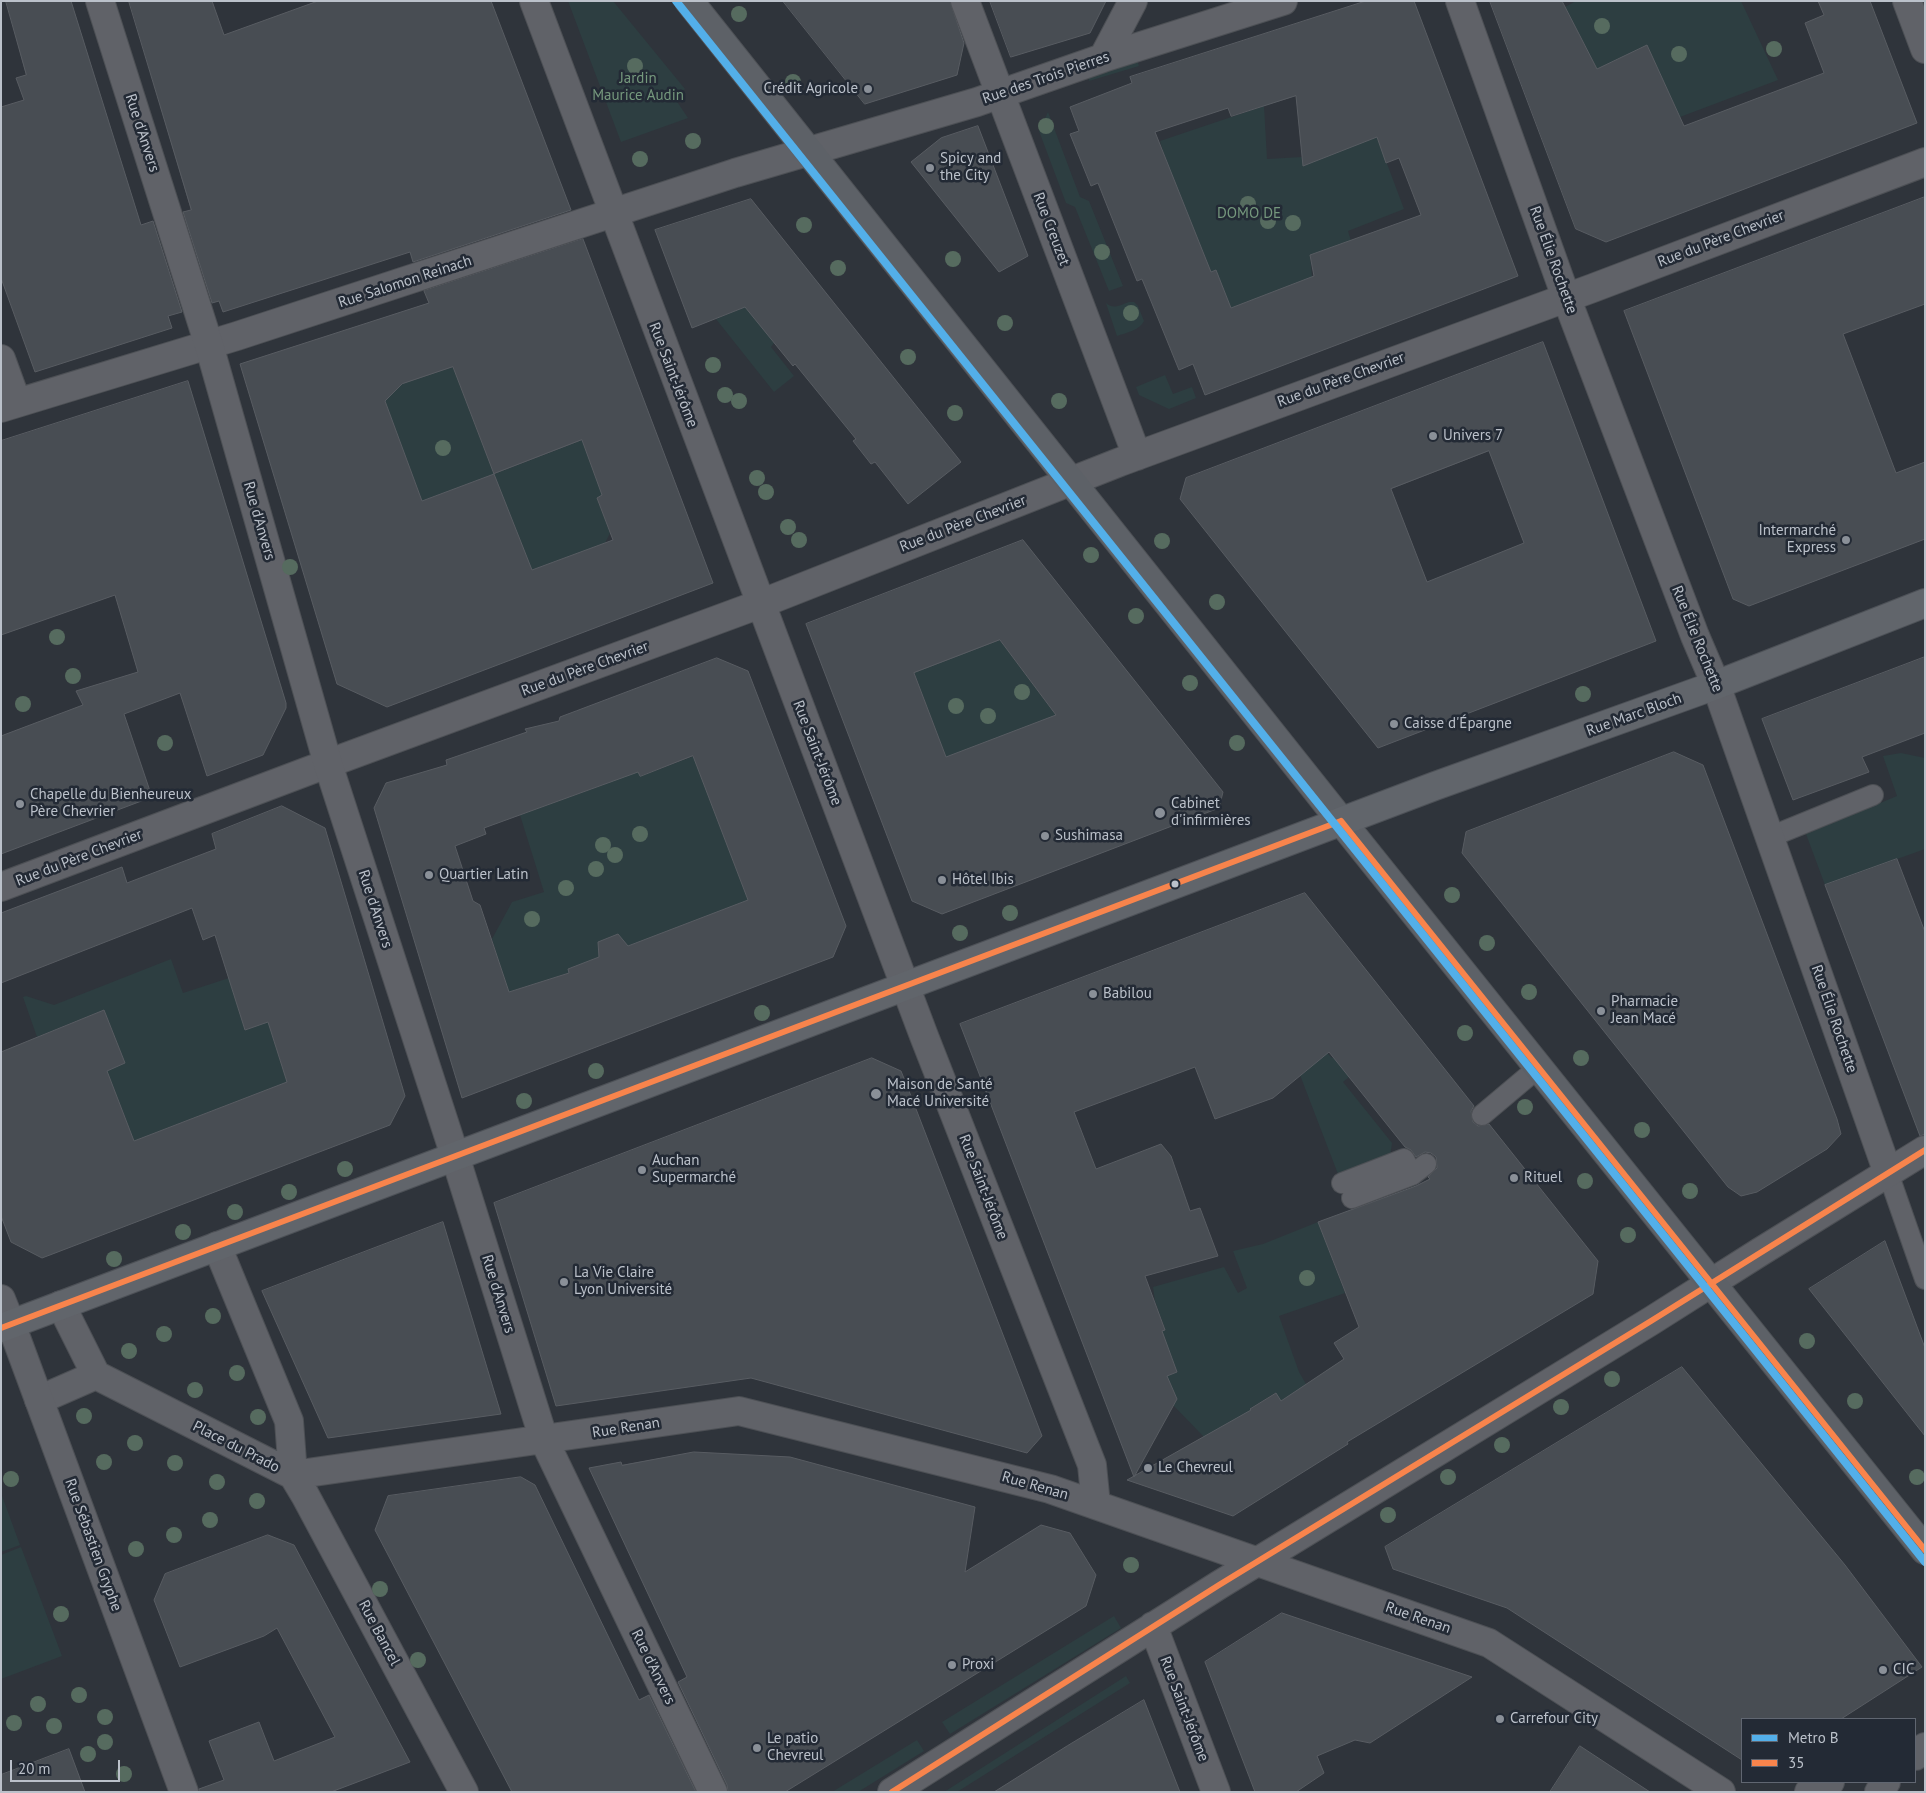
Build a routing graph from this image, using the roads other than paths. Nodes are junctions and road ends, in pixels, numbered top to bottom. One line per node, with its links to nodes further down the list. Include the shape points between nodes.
1 (100, 1): 16 (street, Rue d'Anvers)
2 (534, 1): 14 (street, Rue Saint-Jérôme)
3 (689, 1): 12 (main road)
4 (965, 1): 11 (street, Rue Creuzet)
5 (1133, 1): 10 (street)
6 (1283, 1): 10 (street, Rue des Trois Pierres)
7 (1460, 1): 15 (street, Rue Élie Rochette)
8 (1907, 1): 9 (street)
9 (1925, 48)
10 (1103, 58): 11 (street, Rue des Trois Pierres)
11 (1000, 94): 12 (street, Rue des Trois Pierres); 19 (street, Rue Creuzet)
12 (808, 150): 14 (street, Rue Salomon Reinach); 20 (main road)
13 (1925, 162): 15 (street, Rue du Père Chevrier)
14 (613, 214): 16 (street, Rue Salomon Reinach); 22 (street, Rue Saint-Jérôme)
15 (1566, 297): 19 (street, Rue du Père Chevrier); 23 (street, Rue Élie Rochette)
16 (209, 345): 18 (street, Rue Salomon Reinach); 24 (street, Rue d'Anvers)
17 (1, 359): 18 (street)
18 (9, 405)
19 (1137, 456): 20 (street, Rue du Père Chevrier)
20 (1071, 482): 22 (street, Rue du Père Chevrier); 26 (main road)
21 (1925, 603): 23 (main road, Rue Marc Bloch)
22 (760, 604): 24 (street, Rue du Père Chevrier); 29 (street, Rue Saint-Jérôme)
23 (1716, 685): 26 (main road, Rue Marc Bloch); 27 (street, Rue Élie Rochette)
24 (328, 764): 28 (street, Rue du Père Chevrier); 33 (street, Rue d'Anvers)
25 (1873, 795): 27 (lane)
26 (1341, 822): 29 (main road, Rue Marc Bloch); 30 (main road)
27 (1770, 837): 35 (street, Rue Élie Rochette)
28 (1, 887)
29 (906, 986): 33 (main road, Rue Marc Bloch); 47 (street, Rue Saint-Jérôme, via 1092,1465)
30 (1539, 1067): 31 (lane); 39 (main road)
31 (1482, 1115)
32 (1925, 1150): 35 (street)
33 (455, 1156): 37 (main road, Rue Marc Bloch); 45 (street, Rue d'Anvers)
34 (1419, 1170): 36 (lane)
35 (1888, 1172): 38 (lane, Rue Élie Rochette); 39 (street)
36 (1347, 1191)
37 (217, 1246): 41 (main road, Rue Marc Bloch); 46 (street, Place du Prado, via 289,1421)
38 (1925, 1279)
39 (1712, 1283): 48 (main road); 49 (street)
40 (1, 1299): 42 (street, Rue Sébastien Gryphe)
41 (61, 1305): 42 (main road, Rue Marc Bloch); 43 (street)
42 (6, 1326): 44 (street, Rue Sébastien Gryphe)
43 (96, 1375): 44 (street); 46 (street, Place du Prado)
44 (39, 1400): 52 (street, Rue Sébastien Gryphe)
45 (544, 1440): 46 (street, Rue Renan); 47 (street, Rue Renan, via 739,1411 1050,1489); 54 (street, Rue d'Anvers)
46 (293, 1475): 53 (street, Rue Bancel)
47 (1096, 1505): 49 (street, Rue Renan)
48 (1925, 1550)
49 (1258, 1562): 50 (street); 57 (street, Rue Renan, via 1489,1643)
50 (1153, 1626): 55 (street); 56 (street, Rue Saint-Jérôme)
51 (1828, 1783): 58 (street)
52 (184, 1792)
53 (464, 1792)
54 (714, 1792)
55 (892, 1792)
56 (1216, 1792)
57 (1721, 1792)
58 (1809, 1792)

